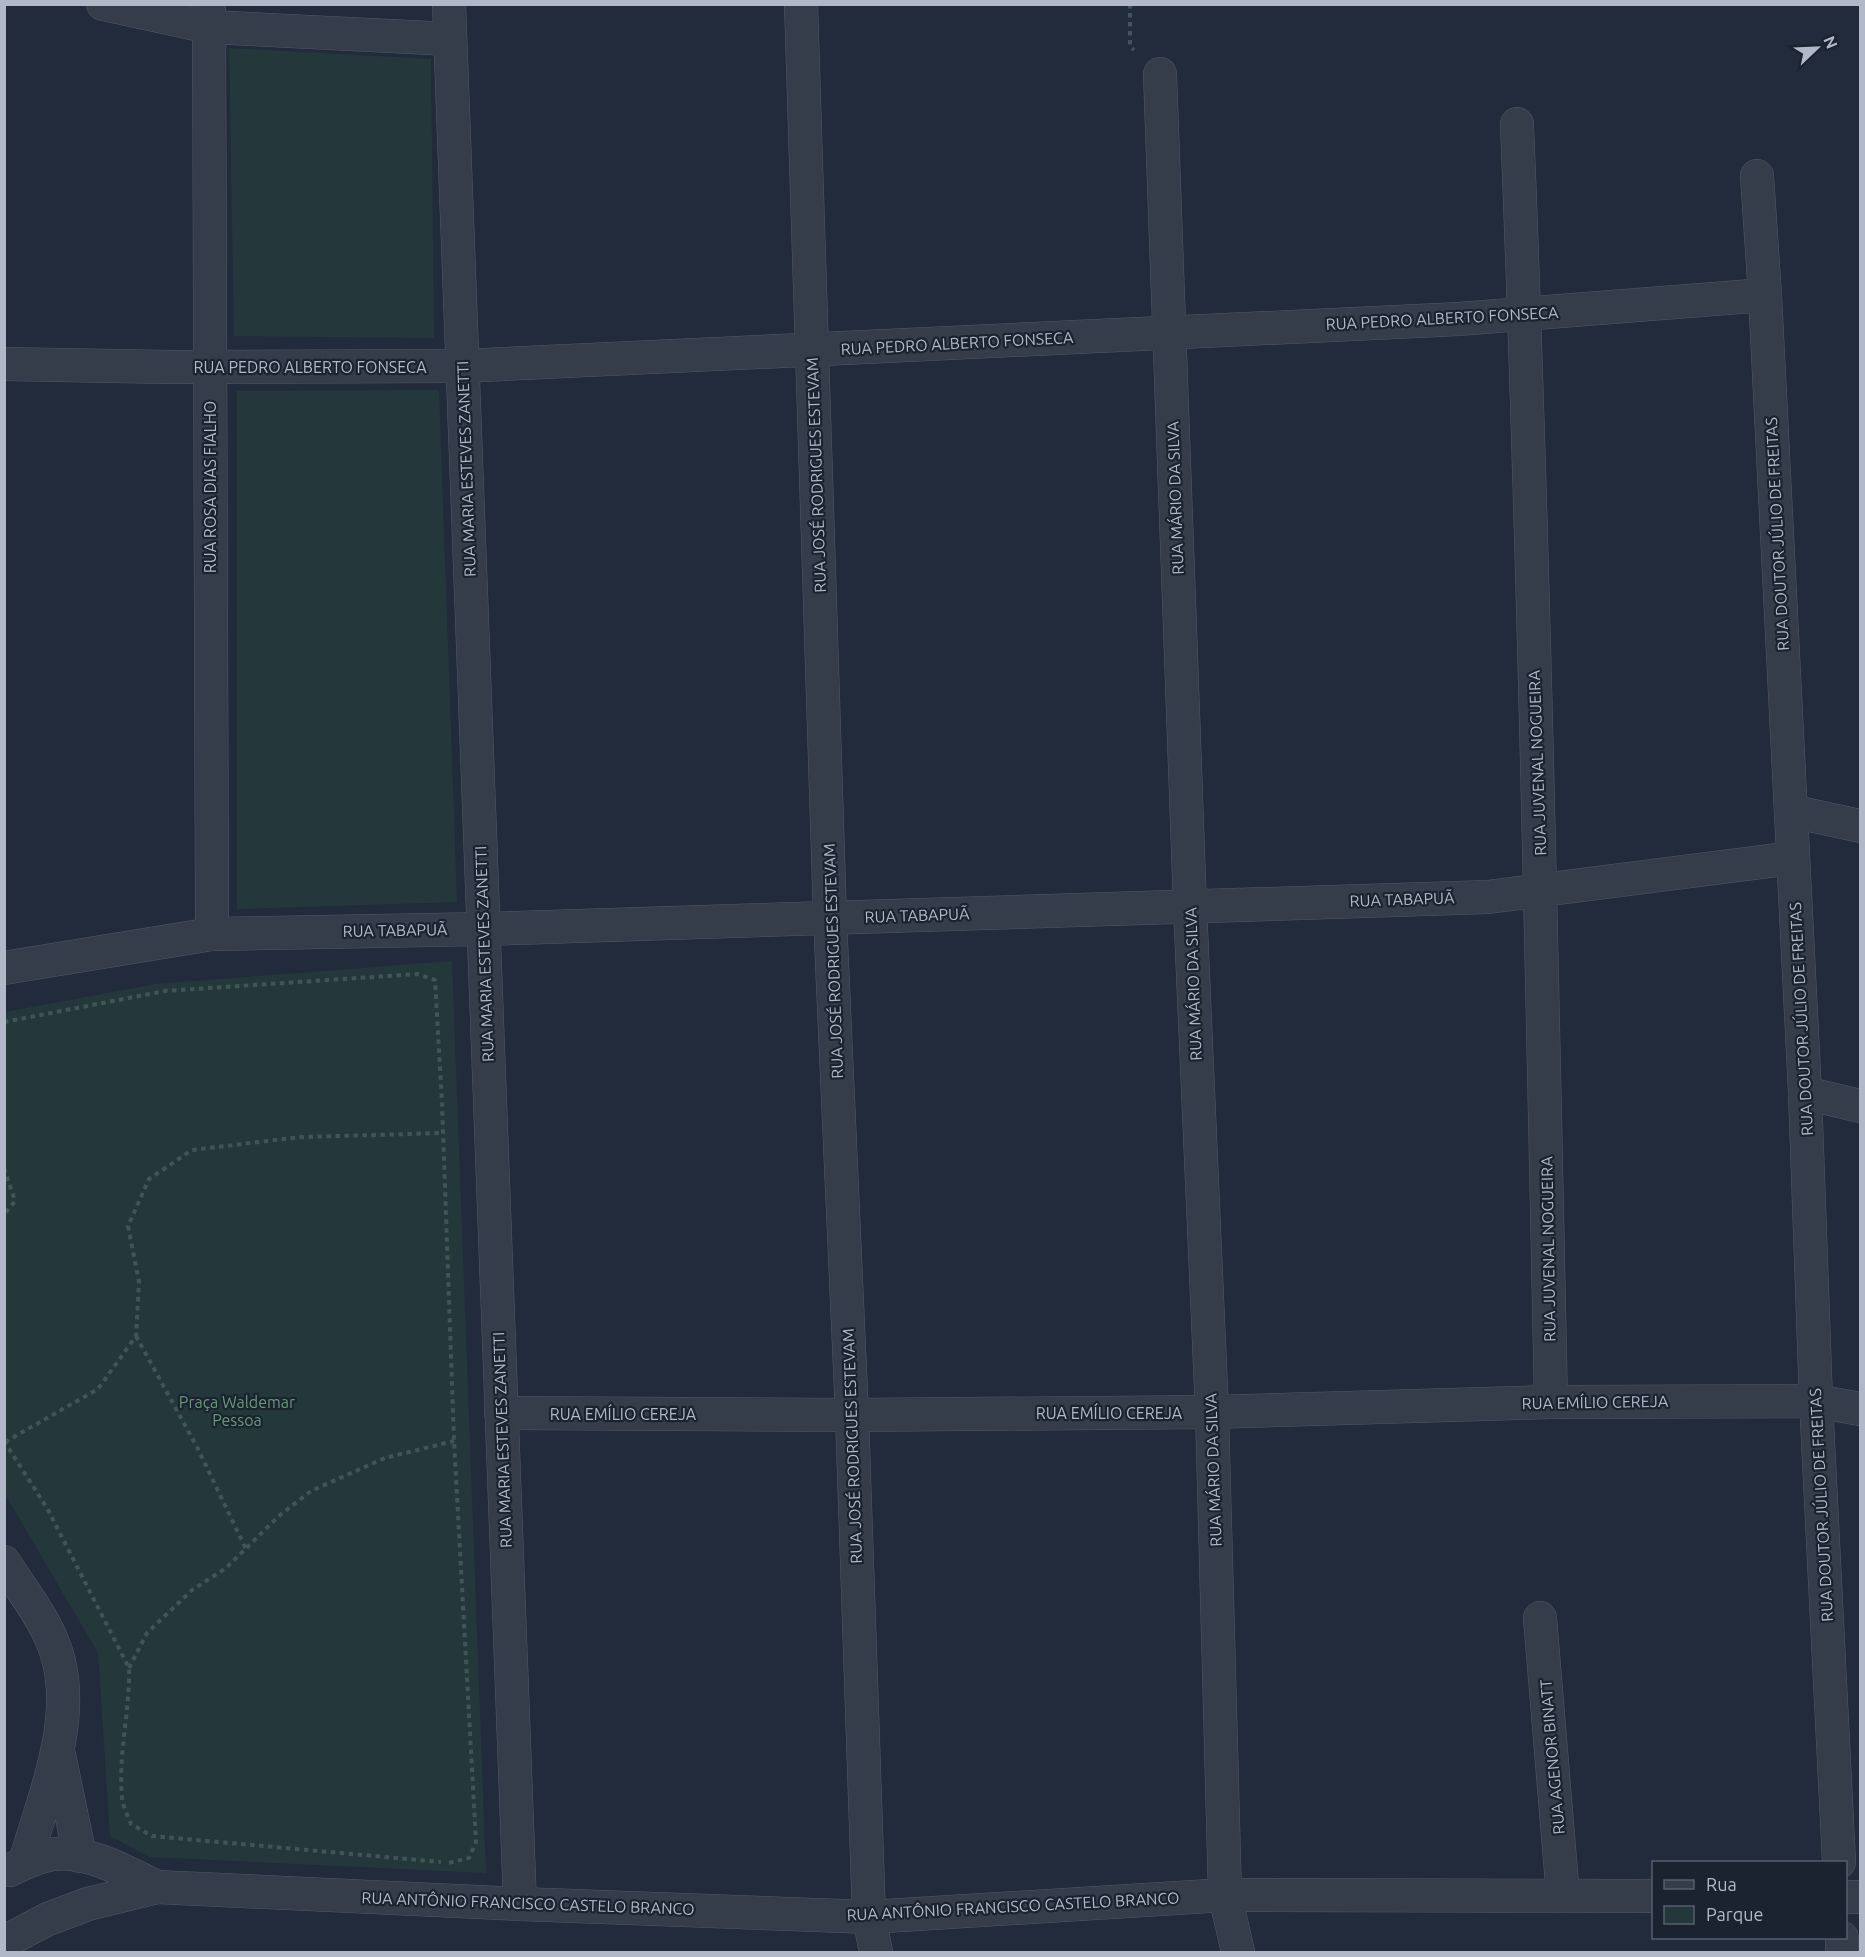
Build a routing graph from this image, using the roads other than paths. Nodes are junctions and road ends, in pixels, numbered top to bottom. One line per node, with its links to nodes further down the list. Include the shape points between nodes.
1 (103, 4): 4 (street)
2 (449, 4): 5 (street, RUA MARIA ESTEVES ZANETTI)
3 (801, 4): 12 (street, RUA JOSÉ RODRIGUES ESTEVAM)
4 (209, 16): 5 (street); 15 (street, RUA ROSA DIAS FIALHO)
5 (450, 39): 14 (street, RUA MARIA ESTEVES ZANETTI)
6 (1160, 74): 11 (street, RUA MÁRIO DA SILVA)
7 (1517, 123): 10 (street, RUA JUVENAL NOGUEIRA)
8 (1756, 176): 9 (street, RUA DOUTOR JÚLIO DE FREITAS)
9 (1765, 295): 10 (street, RUA PEDRO ALBERTO FONSECA); 16 (street, RUA DOUTOR JÚLIO DE FREITAS)
10 (1524, 314): 11 (street, RUA PEDRO ALBERTO FONSECA); 19 (street, RUA JUVENAL NOGUEIRA)
11 (1169, 333): 12 (street, RUA PEDRO ALBERTO FONSECA); 20 (street, RUA MÁRIO DA SILVA)
12 (812, 350): 14 (street, RUA PEDRO ALBERTO FONSECA); 21 (street, RUA JOSÉ RODRIGUES ESTEVAM)
13 (4, 364): 15 (street, RUA PEDRO ALBERTO FONSECA)
14 (462, 366): 15 (street, RUA PEDRO ALBERTO FONSECA); 22 (street, RUA MARIA ESTEVES ZANETTI)
15 (210, 367): 23 (street, RUA ROSA DIAS FIALHO)
16 (1791, 811): 17 (street); 18 (street, RUA DOUTOR JÚLIO DE FREITAS)
17 (1860, 826)
18 (1793, 858): 19 (street, RUA TABAPUÃ); 25 (street, RUA DOUTOR JÚLIO DE FREITAS)
19 (1540, 890): 20 (street, RUA TABAPUÃ, via 1488,897); 28 (street, RUA JUVENAL NOGUEIRA)
20 (1190, 906): 21 (street, RUA TABAPUÃ); 30 (street, RUA MÁRIO DA SILVA)
21 (830, 918): 22 (street, RUA TABAPUÃ); 32 (street, RUA JOSÉ RODRIGUES ESTEVAM)
22 (483, 929): 23 (street, RUA TABAPUÃ); 31 (street, RUA MARIA ESTEVES ZANETTI)
23 (212, 934): 24 (street, RUA TABAPUÃ)
24 (4, 968)
25 (1805, 1093): 26 (street); 27 (street, RUA DOUTOR JÚLIO DE FREITAS)
26 (1860, 1106)
27 (1816, 1401): 28 (street, RUA EMÍLIO CEREJA); 29 (street, RUA EMÍLIO CEREJA); 37 (street, RUA DOUTOR JÚLIO DE FREITAS)
28 (1551, 1402): 30 (street, RUA EMÍLIO CEREJA)
29 (1860, 1409)
30 (1212, 1412): 32 (street, RUA EMÍLIO CEREJA); 40 (street, RUA MÁRIO DA SILVA)
31 (501, 1413): 32 (street, RUA EMÍLIO CEREJA); 43 (street, RUA MARIA ESTEVES ZANETTI)
32 (852, 1415): 44 (street, RUA JOSÉ RODRIGUES ESTEVAM)
33 (4, 1562): 35 (street, via 58,1656 65,1692)
34 (1540, 1618): 41 (street, RUA AGENOR BINATT)
35 (58, 1751): 36 (street); 38 (street)
36 (80, 1856): 38 (street, RUA ANTÔNIO FRANCISCO CASTELO BRANCO, via 53,1854); 39 (street, RUA ANTÔNIO FRANCISCO CASTELO BRANCO, via 112,1865)
37 (1839, 1861)
38 (15, 1867)
39 (158, 1887): 43 (street, RUA ANTÔNIO FRANCISCO CASTELO BRANCO); 45 (street, RUA ANTÔNIO FRANCISCO CASTELO BRANCO, via 88,1904)
40 (1225, 1894): 41 (street, RUA ANTÔNIO FRANCISCO CASTELO BRANCO); 44 (street, RUA ANTÔNIO FRANCISCO CASTELO BRANCO); 47 (street, RUA MÁRIO DA SILVA)
41 (1563, 1896): 42 (street, RUA ANTÔNIO FRANCISCO CASTELO BRANCO)
42 (1652, 1896)
43 (520, 1904): 44 (street, RUA ANTÔNIO FRANCISCO CASTELO BRANCO)
44 (869, 1917): 46 (street, RUA JOSÉ RODRIGUES ESTEVAM)
45 (4, 1942)
46 (876, 1953)
47 (1238, 1953)

